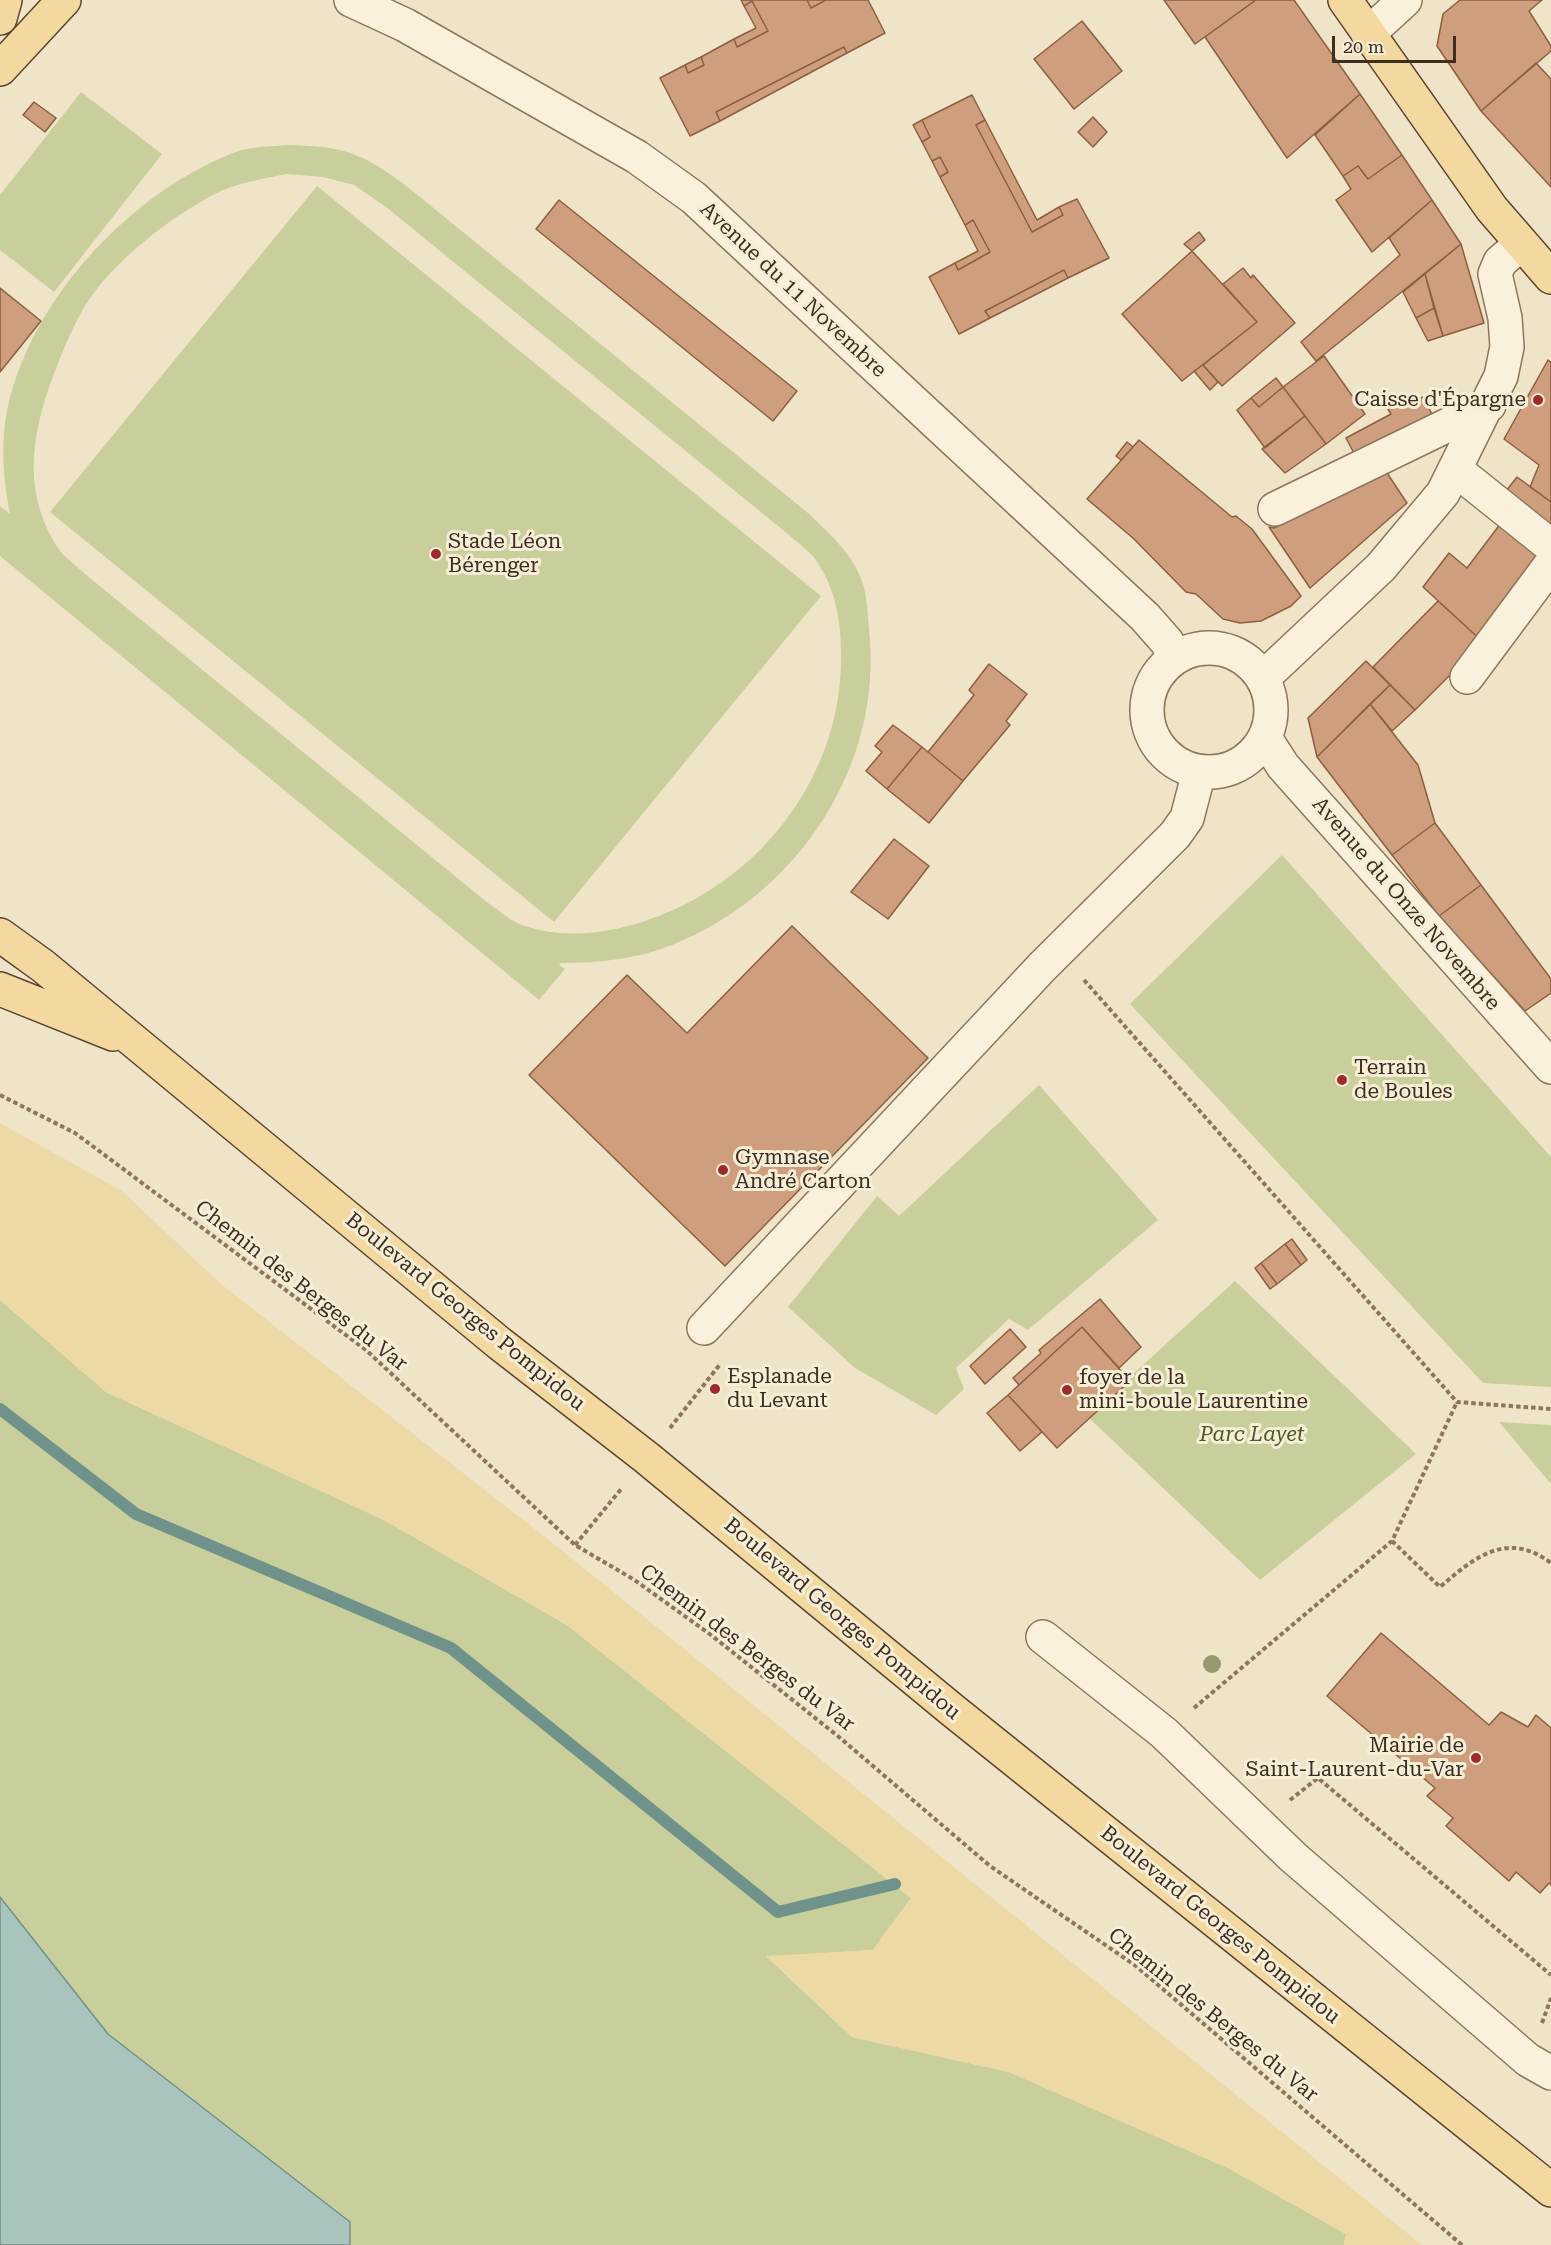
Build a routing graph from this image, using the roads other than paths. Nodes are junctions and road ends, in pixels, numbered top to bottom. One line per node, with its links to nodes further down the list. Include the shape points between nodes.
1 (5, 0): 6 (main road)
2 (64, 0): 8 (main road)
3 (351, 0): 16 (street, Avenue du 11 Novembre, via 405,25 637,157 694,198 1145,617)
4 (1345, 0): 7 (main road)
5 (1405, 0): 7 (street)
6 (0, 18)
7 (1368, 34): 9 (main road)
8 (0, 69)
9 (1521, 244): 10 (main road); 11 (street, via 1500,262 1496,274 1508,347)
10 (1551, 277)
11 (1489, 405): 12 (street); 13 (street)
12 (1456, 470): 14 (street); 18 (street, via 1443,493 1381,567)
13 (1275, 509)
14 (1551, 546)
15 (1551, 564): 17 (street)
16 (1175, 658): 18 (street, via 1193,650 1223,650 1250,662); 20 (street, via 1151,686 1148,723 1166,755)
17 (1467, 677)
18 (1263, 678): 19 (street, via 1272,707)
19 (1265, 738): 20 (street, via 1243,763 1227,770); 24 (street, Avenue du Onze Novembre, via 1283,765)
20 (1199, 772): 25 (street, via 1191,810 1175,835 1068,940)
21 (0, 934): 23 (main road, Boulevard Georges Pompidou)
22 (0, 989): 23 (main road, Boulevard Georges Pompidou)
23 (137, 1043): 28 (main road, Boulevard Georges Pompidou, via 951,1709)
24 (1551, 1066)
25 (704, 1328)
26 (1043, 1637): 27 (street, via 1164,1733 1260,1826 1528,2060)
27 (1551, 2073)
28 (1551, 2190)

